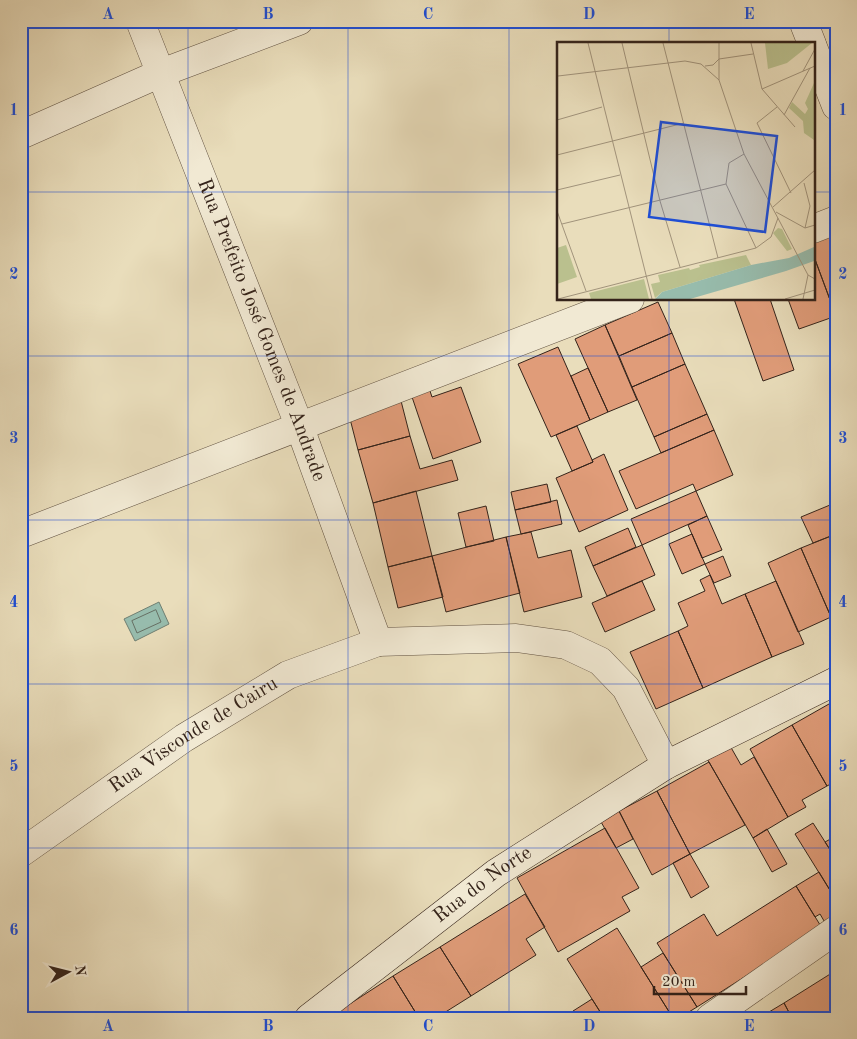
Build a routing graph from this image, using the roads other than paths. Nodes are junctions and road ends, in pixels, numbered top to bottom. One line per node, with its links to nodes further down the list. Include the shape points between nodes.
1 (140, 21): 6 (street, Rua Prefeito José Gomes de Andrade)
2 (300, 21): 6 (street)
3 (803, 21): 4 (street)
4 (811, 42)
5 (814, 50): 7 (street)
6 (161, 73): 8 (street); 12 (street, Rua Prefeito José Gomes de Andrade)
7 (836, 106)
8 (21, 135)
9 (836, 220): 10 (street)
10 (814, 229)
11 (627, 300): 12 (street)
12 (299, 425): 13 (street); 14 (street, Rua Prefeito José Gomes de Andrade)
13 (21, 534)
14 (378, 642): 16 (street, via 516,638 566,645 600,661 626,688); 17 (street, Rua Visconde de Cairu, via 288,675 184,738)
15 (836, 680): 16 (street, Rua do Norte)
16 (666, 765): 19 (street, Rua do Norte, via 496,873)
17 (21, 853)
18 (836, 930): 20 (street)
19 (309, 1018)
20 (710, 1018)

